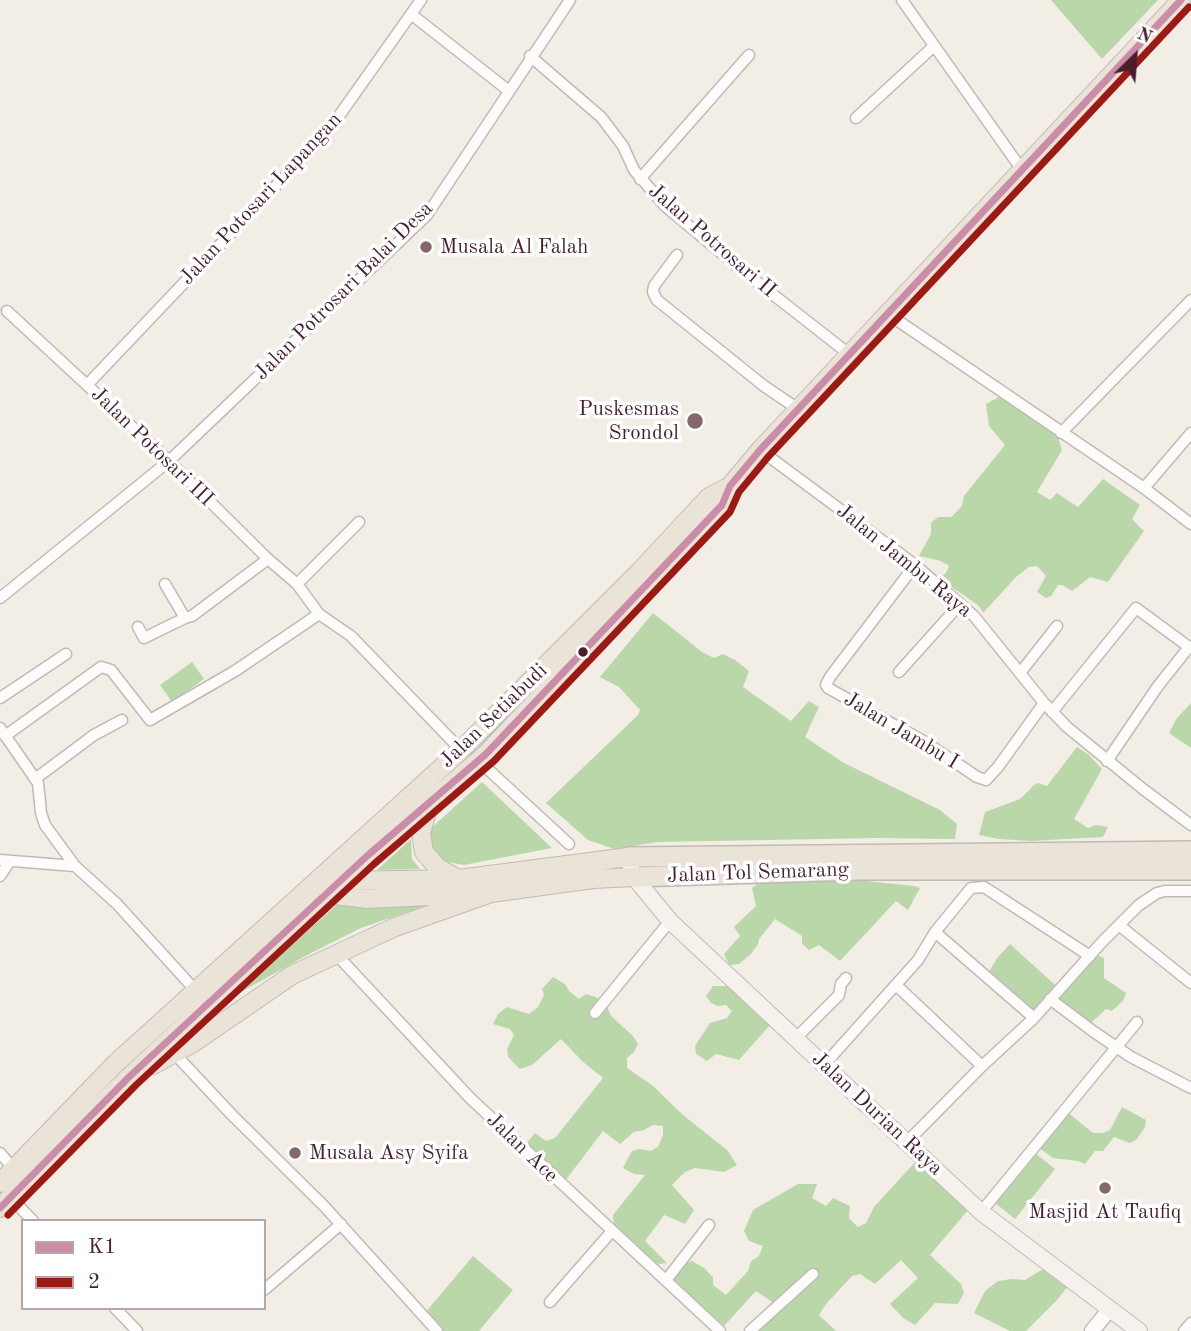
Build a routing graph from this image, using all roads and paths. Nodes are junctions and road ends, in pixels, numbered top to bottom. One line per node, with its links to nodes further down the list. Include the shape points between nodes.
1 (421, 0): 5 (street, Jalan Potosari Lapangan)
2 (570, 0): 8 (street, Jalan Potrosari Balai Desa)
3 (902, 0): 6 (street)
4 (1181, 0): 11 (highway, Jalan Setiabudi)
5 (411, 14): 9 (street); 18 (street, Jalan Potosari Lapangan, via 329,130)
6 (934, 46): 10 (street); 11 (street)
7 (749, 55): 12 (street)
8 (530, 56): 9 (street, Jalan Potrosari Balai Desa); 12 (street, Jalan Potrosari II, via 601,117)
9 (509, 91): 23 (street, Jalan Potrosari Balai Desa, via 427,215)
10 (856, 118)
11 (1022, 170): 16 (highway, Jalan Setiabudi)
12 (640, 179): 17 (street, Jalan Potrosari II, via 665,206)
13 (677, 255): 19 (street, via 654,286 654,297)
14 (1191, 300): 20 (street)
15 (7, 311): 18 (street, Jalan Potosari III)
16 (888, 314): 17 (highway, Jalan Setiabudi); 20 (street)
17 (849, 354): 19 (highway, Jalan Setiabudi)
18 (87, 385): 23 (street, Jalan Potosari III)
19 (798, 409): 22 (highway, Jalan Setiabudi)
20 (1061, 433): 25 (street)
21 (1191, 433): 25 (street)
22 (760, 450): 24 (highway, Jalan Setiabudi); 29 (street, Jalan Jambu Raya)
23 (169, 461): 28 (street, Jalan Potosari III); 32 (street, Jalan Potrosari Balai Desa)
24 (730, 486): 45 (highway, Jalan Setiabudi, via 709,497); 46 (highway, Jalan Setiabudi, via 722,505)
25 (1144, 488): 27 (street)
26 (359, 522): 31 (street)
27 (1191, 524)
28 (268, 559): 31 (street, Jalan Potosari III); 35 (street)
29 (915, 565): 33 (street, Jalan Jambu Raya); 42 (street, Jalan Jambu I, via 830,677 828,688 986,780)
30 (165, 584): 35 (street)
31 (296, 584): 34 (street, Jalan Potosari III)
32 (0, 598)
33 (960, 604): 39 (street); 40 (street, Jalan Jambu Raya)
34 (319, 614): 44 (street, via 235,671 150,720 111,670 101,667); 45 (street, Jalan Potosari III, via 351,636)
35 (185, 618): 37 (street, via 144,638)
36 (1057, 626): 40 (street)
37 (138, 627)
38 (66, 654): 41 (street)
39 (899, 672)
40 (1020, 673): 42 (street, Jalan Jambu Raya)
41 (0, 698)
42 (1048, 708): 47 (street, Jalan Jambu Raya); 47 (street, via 1136,608 1189,647)
43 (122, 720): 48 (street)
44 (3, 732): 48 (street)
45 (461, 750): 61 (highway, Jalan Setiabudi)
46 (479, 761): 49 (highway, Jalan Setiabudi); 51 (street)
47 (1107, 761): 50 (street, Jalan Jambu Raya)
48 (35, 779): 55 (street, via 45,825)
49 (430, 801): 59 (highway, via 421,833 424,852 437,867); 60 (highway, Jalan Setiabudi)
50 (1191, 825)
51 (569, 844)
52 (1191, 851): 53 (highway, Jalan Tol Semarang)
53 (628, 857): 58 (main road); 59 (highway, Jalan Tol Semarang)
54 (5, 860): 55 (street); 57 (street)
55 (75, 866): 72 (street, via 117,904)
56 (1191, 870): 58 (highway, Jalan Tol Semarang, via 860,870)
57 (0, 876)
58 (634, 877): 63 (highway, Jalan Tol Semarang); 64 (main road, Jalan Durian Raya)
59 (459, 879): 60 (highway, Jalan Tol Semarang)
60 (341, 880): 61 (highway, Jalan Setiabudi)
61 (316, 890): 63 (highway, Jalan Tol Semarang, via 368,899); 72 (highway, Jalan Setiabudi); 82 (highway, Jalan Setiabudi)
62 (1191, 891): 65 (street, via 1157,893)
63 (491, 893): 67 (highway, via 395,927)
64 (670, 921): 74 (street); 77 (main road, Jalan Durian Raya)
65 (1120, 926): 68 (street); 70 (street)
66 (935, 932): 68 (street, via 971,888 984,887); 71 (street); 75 (street)
67 (336, 954): 79 (highway, via 292,975); 92 (street, Jalan Ace, via 470,1098)
68 (1090, 956): 73 (street)
69 (846, 978): 77 (street, via 839,995)
70 (1191, 983)
71 (896, 985): 80 (street); 81 (street)
72 (196, 991): 86 (highway, Jalan Setiabudi, via 116,1064)
73 (1050, 999): 75 (street); 78 (street)
74 (595, 1013)
75 (1034, 1018): 81 (street)
76 (1137, 1022): 78 (street)
77 (796, 1039): 80 (main road, Jalan Durian Raya)
78 (1117, 1048): 83 (street); 88 (street)
79 (174, 1053): 82 (highway); 90 (street)
80 (825, 1064): 84 (main road, Jalan Durian Raya)
81 (982, 1066): 84 (street)
82 (130, 1077): 87 (highway, Jalan Setiabudi)
83 (1191, 1088)
84 (907, 1142): 88 (main road, Jalan Durian Raya)
85 (0, 1153): 86 (street)
86 (14, 1169): 87 (highway, Jalan Setiabudi)
87 (4, 1196): 89 (street)
88 (981, 1212): 98 (main road, Jalan Durian Raya)
89 (31, 1219)
90 (341, 1224): 95 (street); 101 (street)
91 (709, 1226): 94 (street)
92 (612, 1231): 94 (street, Jalan Ace); 96 (street)
93 (813, 1275): 103 (street)
94 (667, 1279): 102 (street, Jalan Ace)
95 (266, 1288)
96 (550, 1301)
97 (117, 1310): 100 (street)
98 (1109, 1311): 104 (street); 105 (main road, Jalan Durian Raya)
99 (1191, 1323): 106 (street)
100 (137, 1331)
101 (438, 1331)
102 (720, 1331)
103 (750, 1331)
104 (1092, 1331)
105 (1139, 1331)
106 (1184, 1331)

